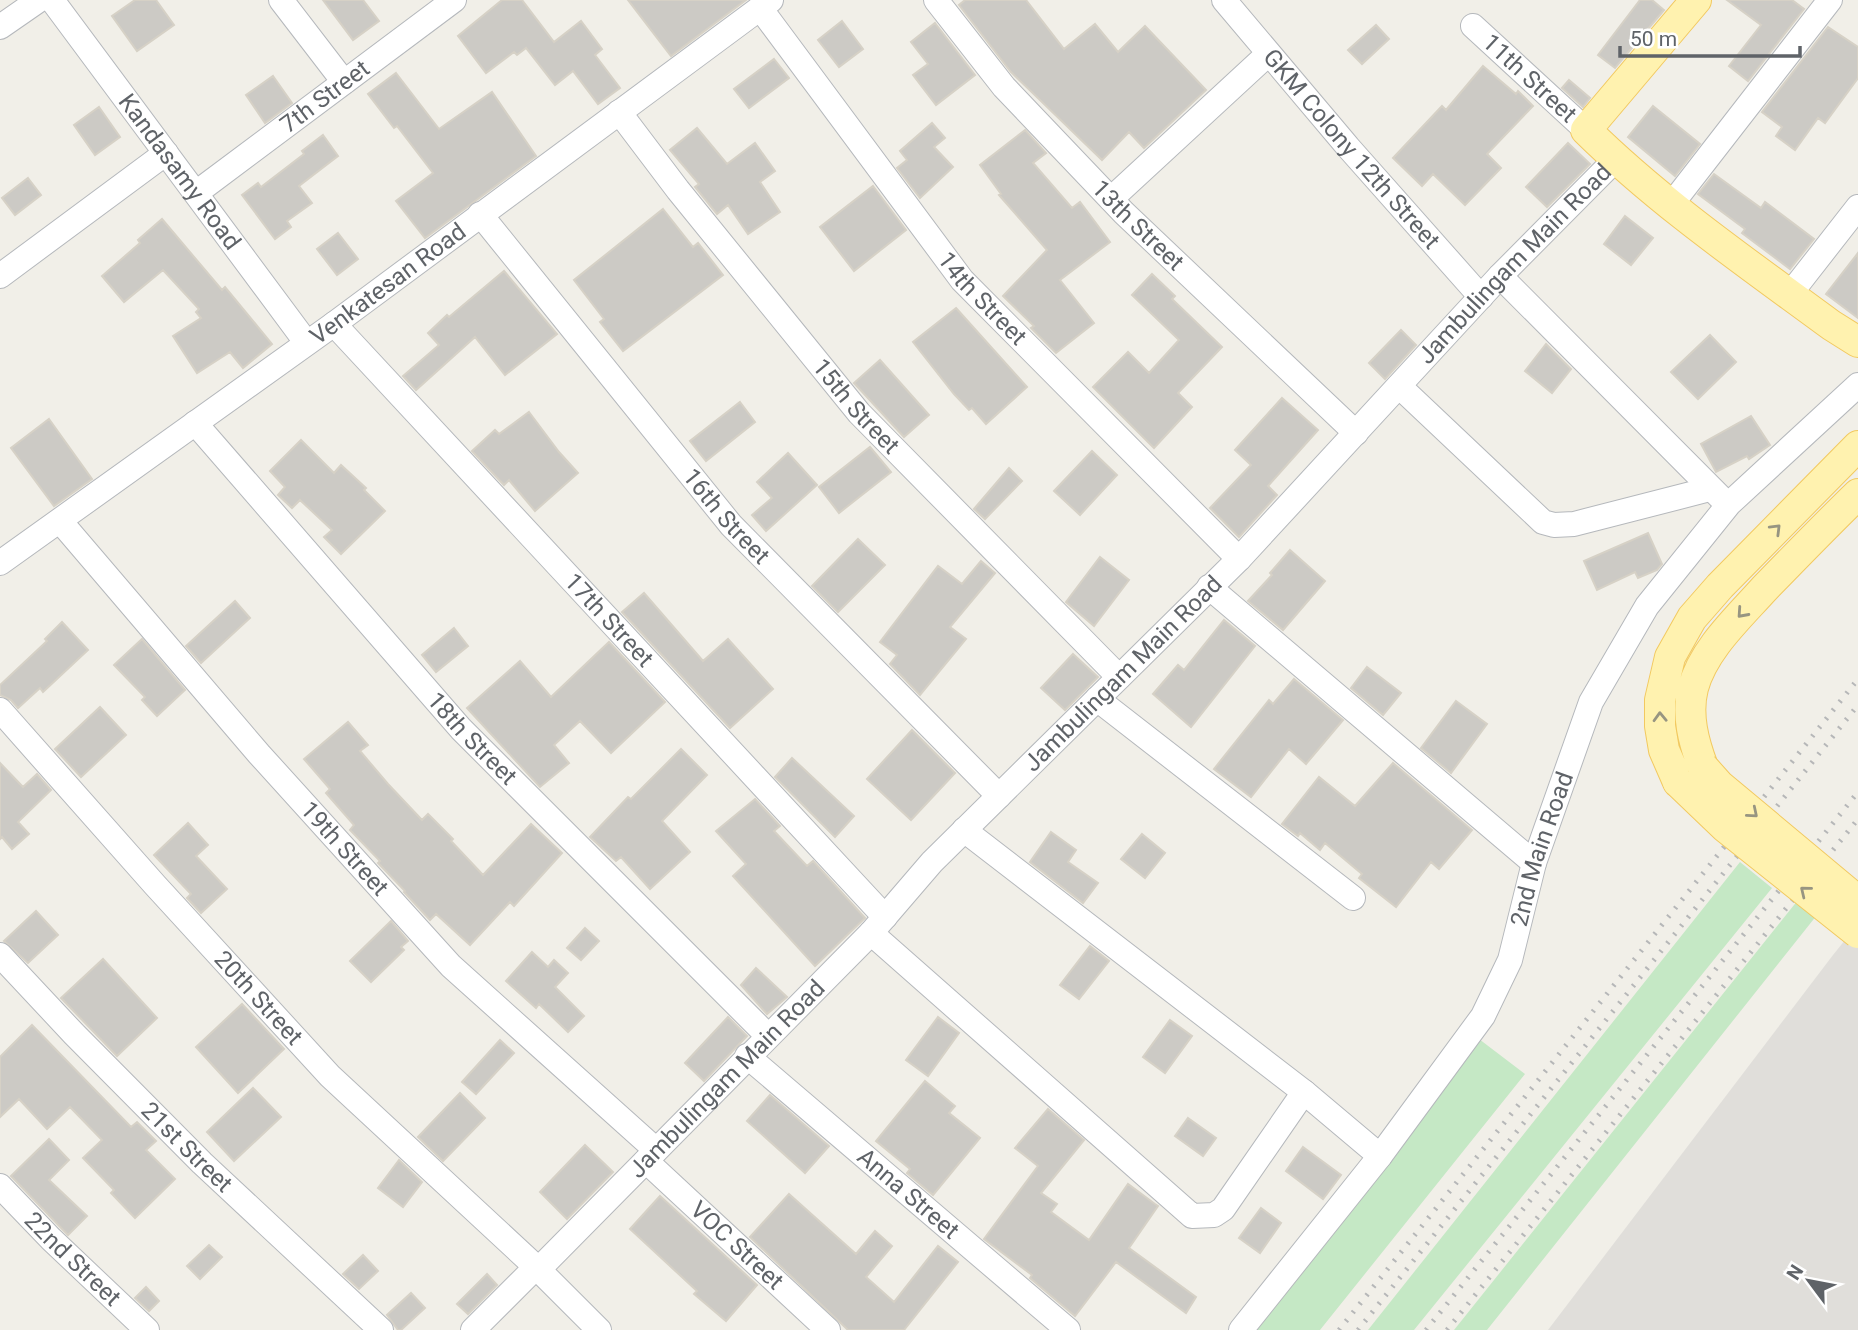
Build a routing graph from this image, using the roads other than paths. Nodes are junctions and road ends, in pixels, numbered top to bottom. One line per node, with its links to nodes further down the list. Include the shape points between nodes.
1 (39, 0): 11 (street)
2 (52, 0): 16 (street, Kandasamy Road)
3 (281, 0): 13 (street)
4 (454, 0): 13 (street, 7th Street)
5 (936, 0): 19 (street, 13th Street, via 1004,88)
6 (1224, 0): 12 (street, GKM Colony 12th Street)
7 (1830, 0): 20 (street)
8 (1686, 3): 15 (main road, Jambulingam Main Road)
9 (765, 4): 14 (street, Venkatesan Road); 38 (street, 14th Street, via 962,280)
10 (1472, 26): 15 (street, 11th Street)
11 (0, 27)
12 (1268, 54): 19 (street); 26 (street, GKM Colony 12th Street)
13 (344, 82): 18 (street, 7th Street)
14 (619, 111): 22 (street, Venkatesan Road); 41 (street, 15th Street, via 859,413)
15 (1586, 130): 17 (main road, Jambulingam Main Road)
16 (166, 153): 18 (street, Kandasamy Road); 23 (street)
17 (1616, 159): 20 (main road); 24 (street, Jambulingam Main Road)
18 (196, 193): 28 (street, Kandasamy Road)
19 (1111, 199): 33 (street, 13th Street)
20 (1671, 205): 25 (main road)
21 (1858, 207): 25 (street)
22 (480, 214): 27 (street, Venkatesan Road); 45 (street, 16th Street, via 731,526)
23 (0, 276)
24 (1500, 276): 26 (street, Jambulingam Main Road); 36 (street)
25 (1790, 294): 29 (main road)
26 (1481, 297): 31 (street, Jambulingam Main Road)
27 (334, 324): 28 (street, Venkatesan Road); 50 (street, 17th Street)
28 (306, 342): 32 (street, Venkatesan Road)
29 (1858, 342)
30 (1858, 385): 36 (street, 2nd Main Road)
31 (1399, 386): 33 (street, Jambulingam Main Road); 36 (street, via 1543,522 1574,524)
32 (195, 423): 37 (street, Venkatesan Road); 53 (street, 18th Street, via 461,729)
33 (1356, 433): 38 (street, Jambulingam Main Road)
34 (1858, 446): 44 (main road, one-way to 34, via 1664,750 1660,700 1670,657 1692,618 1720,586)
35 (1858, 494): 44 (main road, one-way to 44, via 1737,619 1708,656 1693,688)
36 (1719, 496): 47 (street, 2nd Main Road, via 1591,702)
37 (60, 522): 39 (street, Venkatesan Road); 56 (street, 19th Street, via 259,754 452,966)
38 (1239, 559): 40 (street, Jambulingam Main Road)
39 (0, 563)
40 (1209, 587): 41 (street, Jambulingam Main Road); 47 (street)
41 (1119, 677): 42 (street, Jambulingam Main Road)
42 (1097, 699): 45 (street, Jambulingam Main Road); 48 (street)
43 (0, 710): 59 (street, 20th Street, via 330,1076)
44 (1690, 774): 49 (main road, one-way to 49, bridge, via 1718,786); 51 (main road, one-way to 44, bridge, via 1725,827)
45 (999, 796): 46 (street, Jambulingam Main Road)
46 (964, 830): 50 (street, Jambulingam Main Road); 55 (street)
47 (1534, 863): 57 (street, 2nd Main Road, via 1510,960 1483,1016)
48 (1353, 898)
49 (1858, 901)
50 (878, 925): 53 (street, Jambulingam Main Road); 55 (street, 17th Street, via 1192,1216 1214,1215 1223,1209)
51 (1858, 933)
52 (0, 955): 61 (street, 21st Street, via 202,1163)
53 (768, 1036): 54 (street, Jambulingam Main Road)
54 (747, 1056): 56 (street, Jambulingam Main Road); 65 (street, Anna Street)
55 (1304, 1092): 57 (street)
56 (651, 1156): 59 (street, Jambulingam Main Road); 64 (street, VOC Street)
57 (1380, 1156): 66 (street, 2nd Main Road)
58 (0, 1186): 60 (street, 22nd Street)
59 (536, 1267): 62 (street, Jambulingam Main Road); 63 (street, 20th Street)
60 (147, 1330)
61 (381, 1330)
62 (472, 1330)
63 (599, 1330)
64 (828, 1330)
65 (1068, 1330)
66 (1241, 1330)

